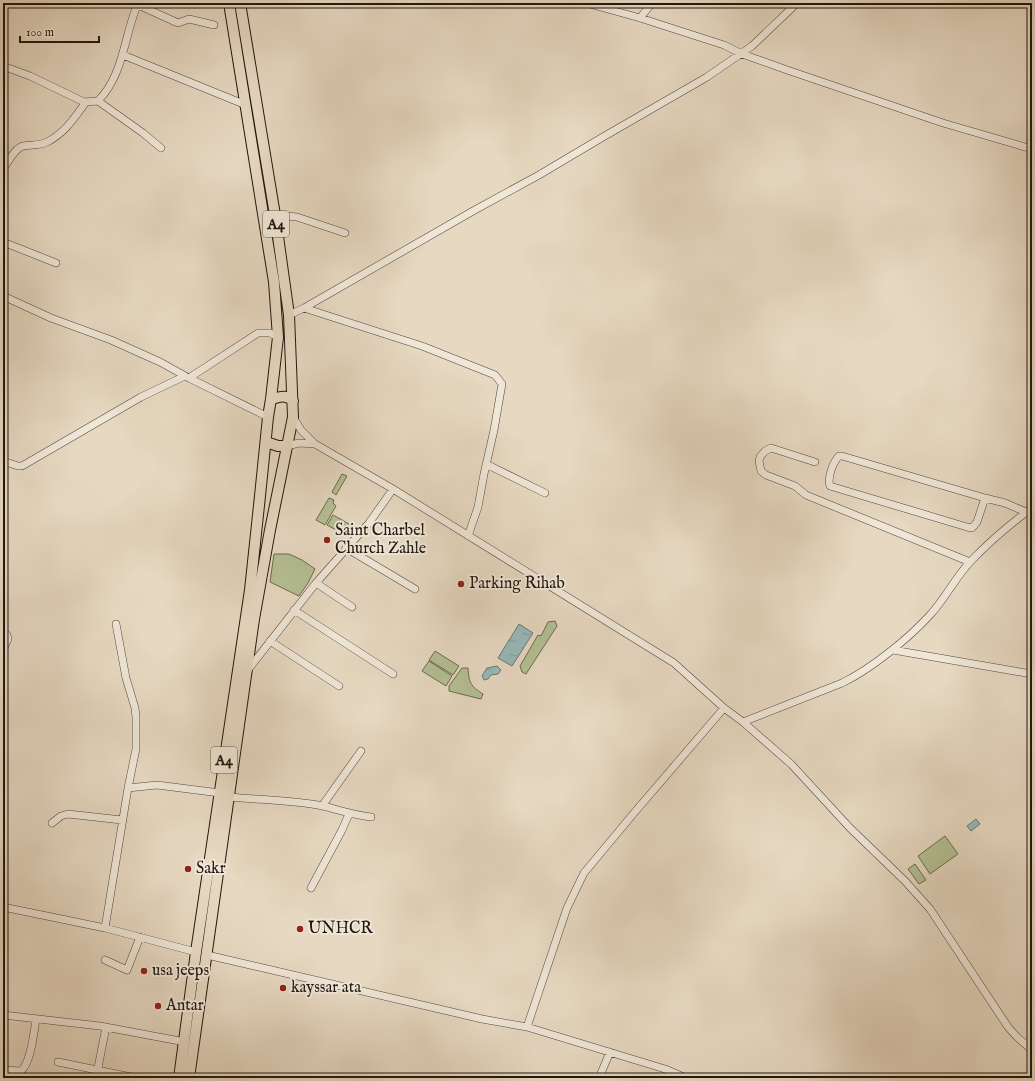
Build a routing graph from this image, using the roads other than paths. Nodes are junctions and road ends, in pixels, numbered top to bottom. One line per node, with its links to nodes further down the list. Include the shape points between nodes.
1 (137, 3): 8 (street, via 178,23 189,19); 10 (street)
2 (229, 3): 14 (highway, A4)
3 (240, 3): 18 (highway, A4)
4 (586, 3): 7 (street)
5 (652, 3): 7 (street)
6 (797, 3): 9 (street)
7 (640, 18): 9 (street, via 724,45)
8 (214, 25)
9 (742, 54): 16 (street, via 943,123); 23 (street, via 539,175)
10 (123, 55): 12 (street, via 109,88); 14 (street)
11 (3, 66): 13 (street)
12 (98, 101): 13 (street); 15 (street)
13 (86, 102): 17 (street, via 59,134 40,145 22,146)
14 (246, 105): 25 (highway, A4, via 274,282)
15 (160, 148)
16 (1032, 149)
17 (3, 168)
18 (275, 215): 19 (street, via 297,216); 24 (highway, A4)
19 (345, 233)
20 (3, 242): 21 (street)
21 (56, 263)
22 (3, 296): 26 (street, via 136,351)
23 (304, 308): 24 (street); 36 (street, via 422,346 495,375 502,384)
24 (289, 316): 28 (highway, A4)
25 (278, 337): 26 (street, via 270,333 258,333); 27 (highway, A4)
26 (187, 377): 29 (street); 34 (street, via 141,397 22,466)
27 (271, 399): 28 (highway, via 286,396); 29 (highway, A4)
28 (293, 401): 30 (highway, A4)
29 (268, 417): 31 (highway, A4)
30 (292, 417): 32 (street); 33 (highway, A4)
31 (266, 442): 33 (highway); 61 (highway, A4, via 250,590)
32 (315, 444): 33 (street, via 299,443); 37 (street)
33 (287, 446): 53 (highway, A4, via 258,596)
34 (3, 462)
35 (815, 462): 43 (street, via 771,448 762,453 759,468 763,473 795,486 806,495)
36 (486, 464): 38 (street); 41 (street, via 478,507)
37 (393, 489): 41 (street); 42 (street, via 369,523)
38 (545, 493)
39 (985, 498): 39 (street, via 842,456 835,461 829,481 830,486 966,528 975,526); 40 (street)
40 (1029, 510): 43 (street)
41 (468, 536): 57 (street, via 674,663)
42 (346, 548): 44 (street); 45 (street)
43 (970, 562): 52 (street, via 930,615)
44 (316, 583): 46 (street); 47 (street)
45 (415, 590)
46 (352, 606)
47 (294, 610): 50 (street); 54 (street)
48 (116, 624): 60 (street, via 136,717 136,749)
49 (3, 631): 51 (street, via 8,639)
50 (270, 641): 53 (street); 56 (street)
51 (3, 650)
52 (893, 650): 55 (street); 58 (street, via 842,683)
53 (247, 671): 62 (highway, A4)
54 (393, 674)
55 (1032, 674)
56 (339, 686)
57 (724, 708): 58 (street); 78 (street, via 584,873 567,908)
58 (743, 722): 80 (street, via 791,764 850,828 918,895 930,909 1008,1027)
59 (361, 751): 63 (street)
60 (128, 788): 61 (street, via 158,785); 66 (street)
61 (220, 793): 72 (highway, A4)
62 (230, 797): 63 (street); 73 (highway, A4)
63 (322, 806): 64 (street)
64 (349, 814): 65 (street); 68 (street)
65 (371, 817)
66 (122, 820): 67 (street, via 68,814); 70 (street)
67 (52, 823)
68 (311, 888)
69 (3, 907): 70 (street)
70 (105, 928): 71 (street)
71 (140, 937): 72 (street); 74 (street, via 126,970)
72 (196, 952): 79 (highway, A4)
73 (207, 955): 78 (street); 87 (highway, A4)
74 (105, 960)
75 (3, 1016): 76 (street)
76 (36, 1019): 77 (street); 83 (street, via 25,1067 21,1070)
77 (106, 1027): 79 (street); 84 (street)
78 (527, 1028): 81 (street)
79 (185, 1042): 86 (highway, A4)
80 (1032, 1050)
81 (610, 1052): 88 (street); 89 (street)
82 (58, 1062): 84 (street)
83 (3, 1070)
84 (97, 1074): 85 (street)
85 (136, 1078)
86 (179, 1078)
87 (189, 1078)
88 (600, 1078)
89 (686, 1078)

